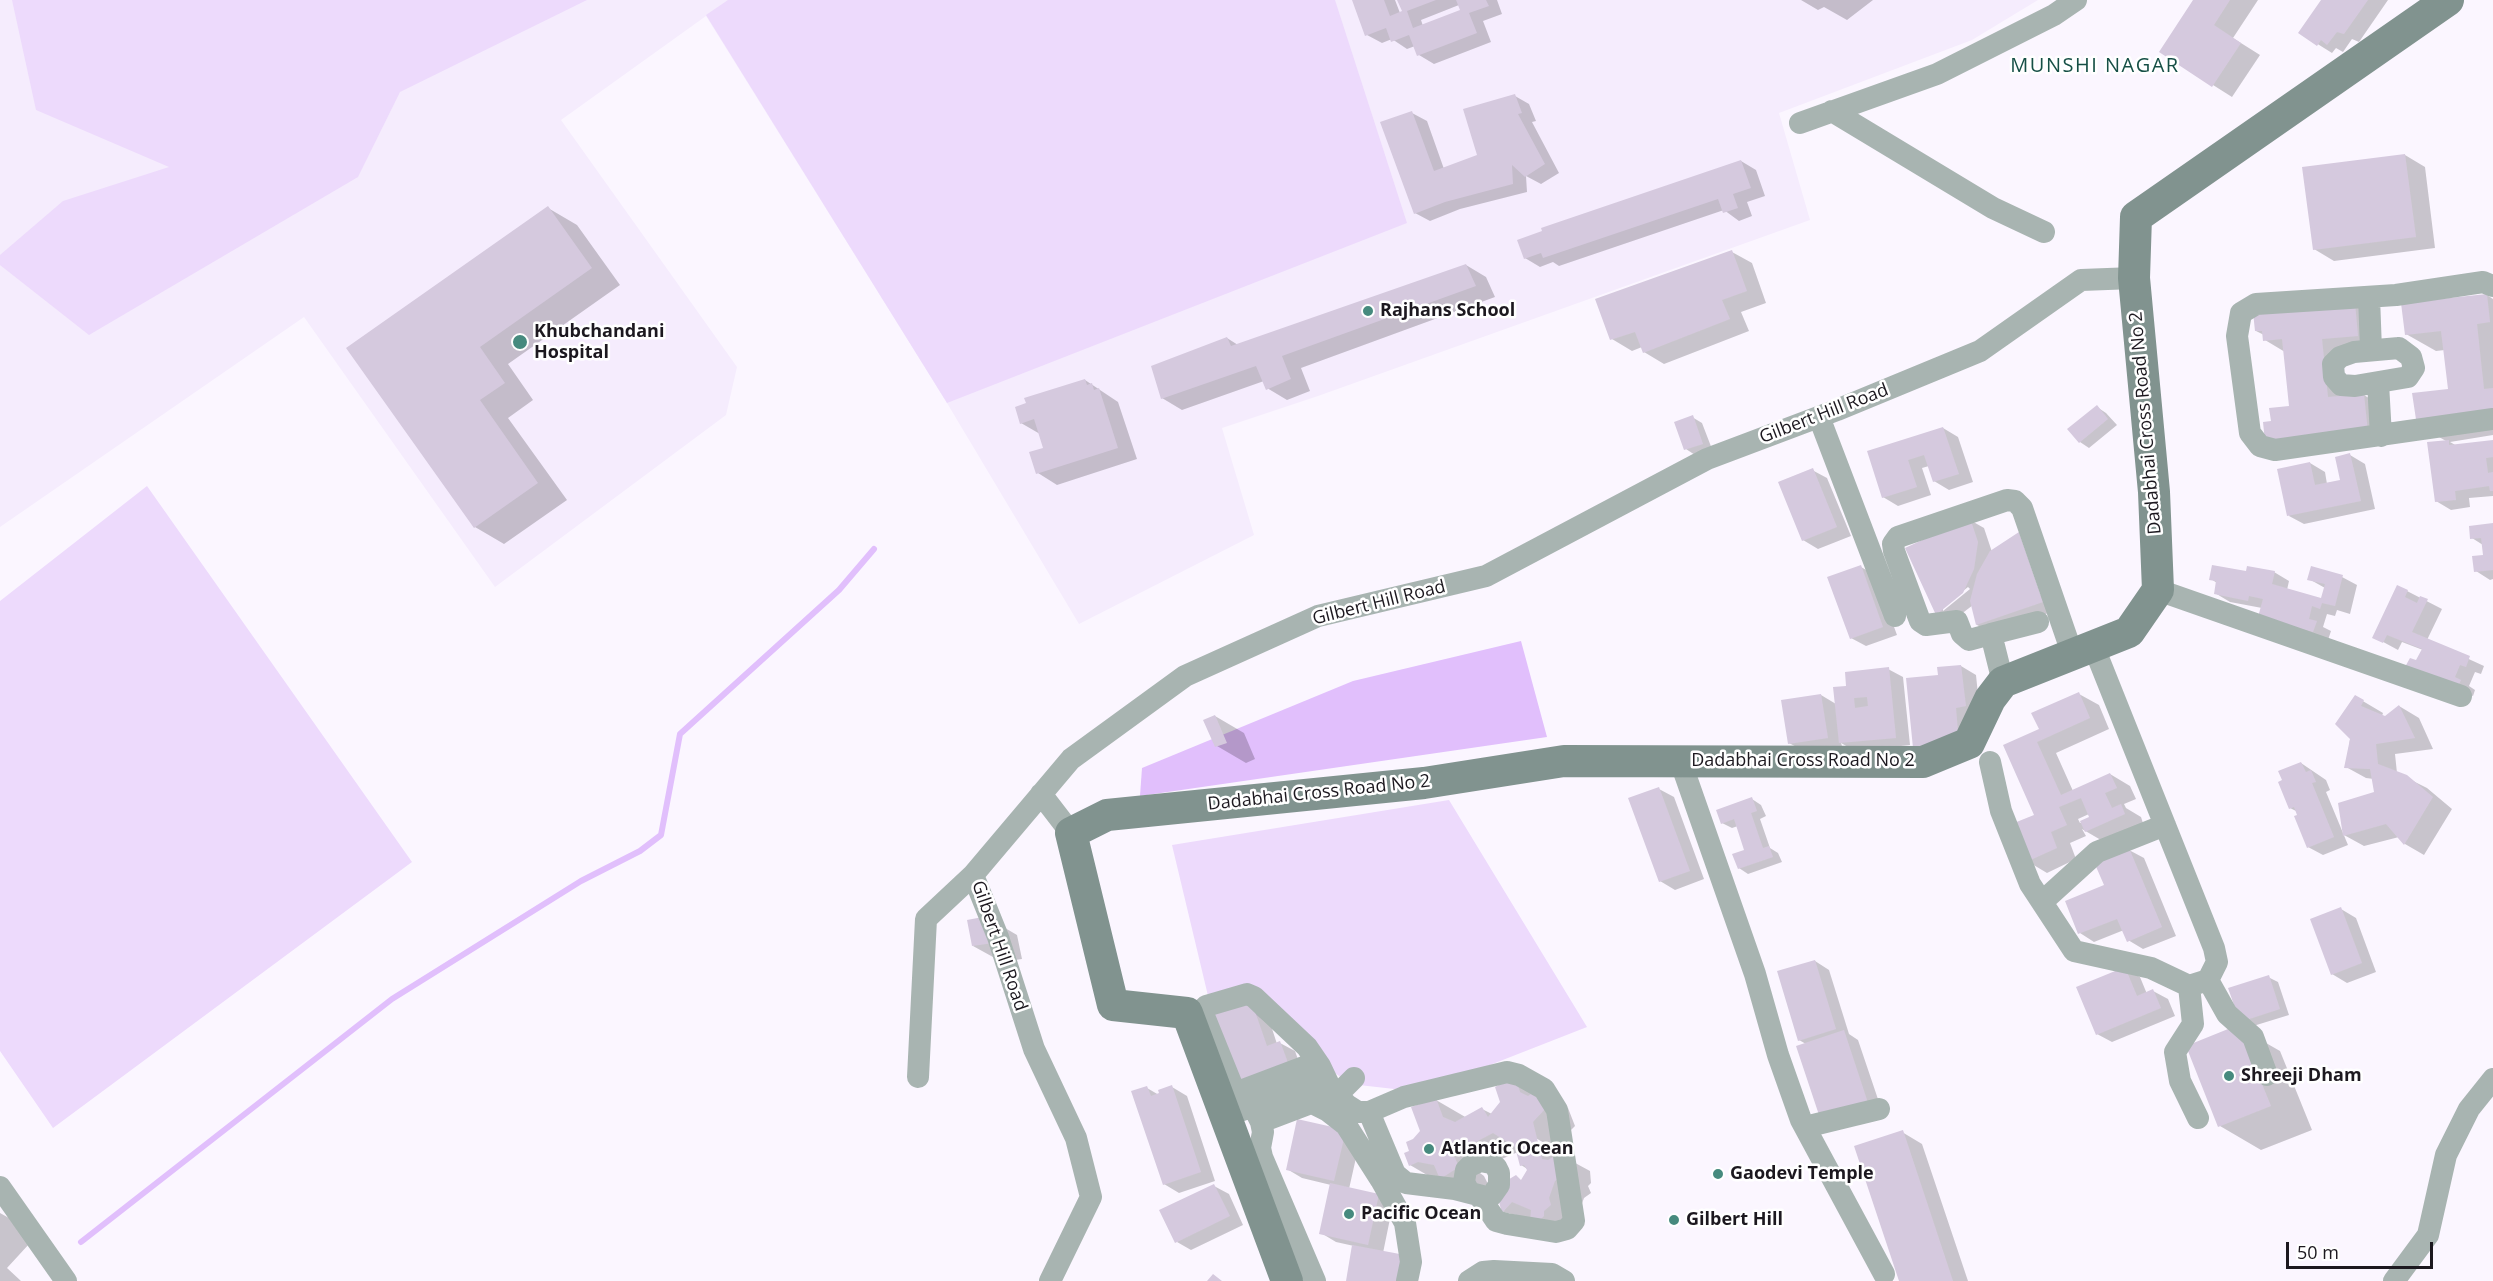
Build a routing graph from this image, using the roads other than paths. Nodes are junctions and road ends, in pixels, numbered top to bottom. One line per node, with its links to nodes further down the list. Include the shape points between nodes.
1 (2076, 0): 3 (street, via 1937,74)
2 (2448, 0): 6 (street, Dadabhai Cross Road No 2, via 2136,217)
3 (1832, 111): 4 (street); 5 (street, via 1993,208)
4 (1800, 123)
5 (2044, 231)
6 (2134, 278): 11 (street, Gilbert Hill Road, via 2081,280 1980,351); 14 (street, Dadabhai Cross Road No 2, via 2154,492)
7 (2493, 286): 8 (street, via 2483,282)
8 (2369, 297): 9 (street); 13 (street, via 2256,304 2241,312 2237,336 2250,433 2260,446 2275,450)
9 (2371, 350): 10 (street, via 2399,348 2411,357 2414,368 2408,377); 10 (street, via 2340,357 2333,364 2334,377 2341,385)
10 (2378, 383): 13 (street)
11 (1819, 417): 15 (street); 23 (street, Gilbert Hill Road, via 1707,459 1486,576 1318,616 1185,676 1071,759)
12 (2493, 419): 13 (street)
13 (2381, 436)
14 (2158, 590): 18 (street, via 2129,632); 20 (street)
15 (1895, 616)
16 (2038, 622): 17 (street)
17 (1997, 641): 18 (street, via 1969,640 1957,621 1920,621 1893,544 1898,537 2007,500 2015,501 2022,508); 19 (street)
18 (2083, 649): 19 (street); 24 (street)
19 (2008, 680): 21 (street, Dadabhai Cross Road No 2, via 1990,699 1970,743 1923,762)
20 (2461, 696)
21 (1680, 760): 25 (street, Dadabhai Cross Road No 2, via 1564,761 1424,783 1107,814); 40 (street)
22 (1990, 762): 27 (street, via 2001,811 2030,884)
23 (1041, 794): 25 (street); 26 (street, Gilbert Hill Road)
24 (2165, 825): 27 (street, via 2097,852); 28 (street, via 2214,948 2217,962)
25 (1071, 833): 36 (street, via 1113,1005 1187,1013)
26 (973, 875): 31 (street, via 926,919); 44 (street, Gilbert Hill Road, via 998,937 1034,1049 1076,1138 1091,1197)
27 (2042, 902): 28 (street, via 2074,951)
28 (2199, 983): 30 (street, via 2253,1037); 39 (street, via 2193,1024 2175,1052 2180,1082)
29 (1317, 1062): 34 (street); 36 (street); 36 (street, via 1307,1047 1249,994 1206,1006 1202,1011)
30 (2267, 1075)
31 (918, 1077)
32 (1354, 1078): 34 (street)
33 (2493, 1079): 50 (street, via 2469,1108 2446,1155 2428,1235)
34 (1334, 1090): 35 (street, via 1315,1084); 38 (street, via 1358,1112)
35 (1302, 1098): 36 (street); 47 (street, via 1346,1125 1399,1211 1405,1223 1411,1262)
36 (1249, 1104): 45 (street); 46 (street, via 1263,1132 1262,1157)
37 (1879, 1109): 40 (street)
38 (1370, 1112): 38 (street, via 1404,1097 1507,1072 1520,1075 1544,1089 1557,1110 1574,1221 1567,1229 1556,1232 1507,1224 1496,1221 1474,1195 1406,1183 1395,1174)
39 (2198, 1118)
40 (1805, 1127): 42 (street)
41 (0, 1187): 43 (street)
42 (1884, 1274)
43 (66, 1281)
44 (1050, 1281)
45 (1287, 1281)
46 (1315, 1281)
47 (1407, 1281)
48 (1469, 1281): 49 (street, via 1483,1272 1494,1271 1552,1274)
49 (1564, 1281)
50 (2394, 1281)

